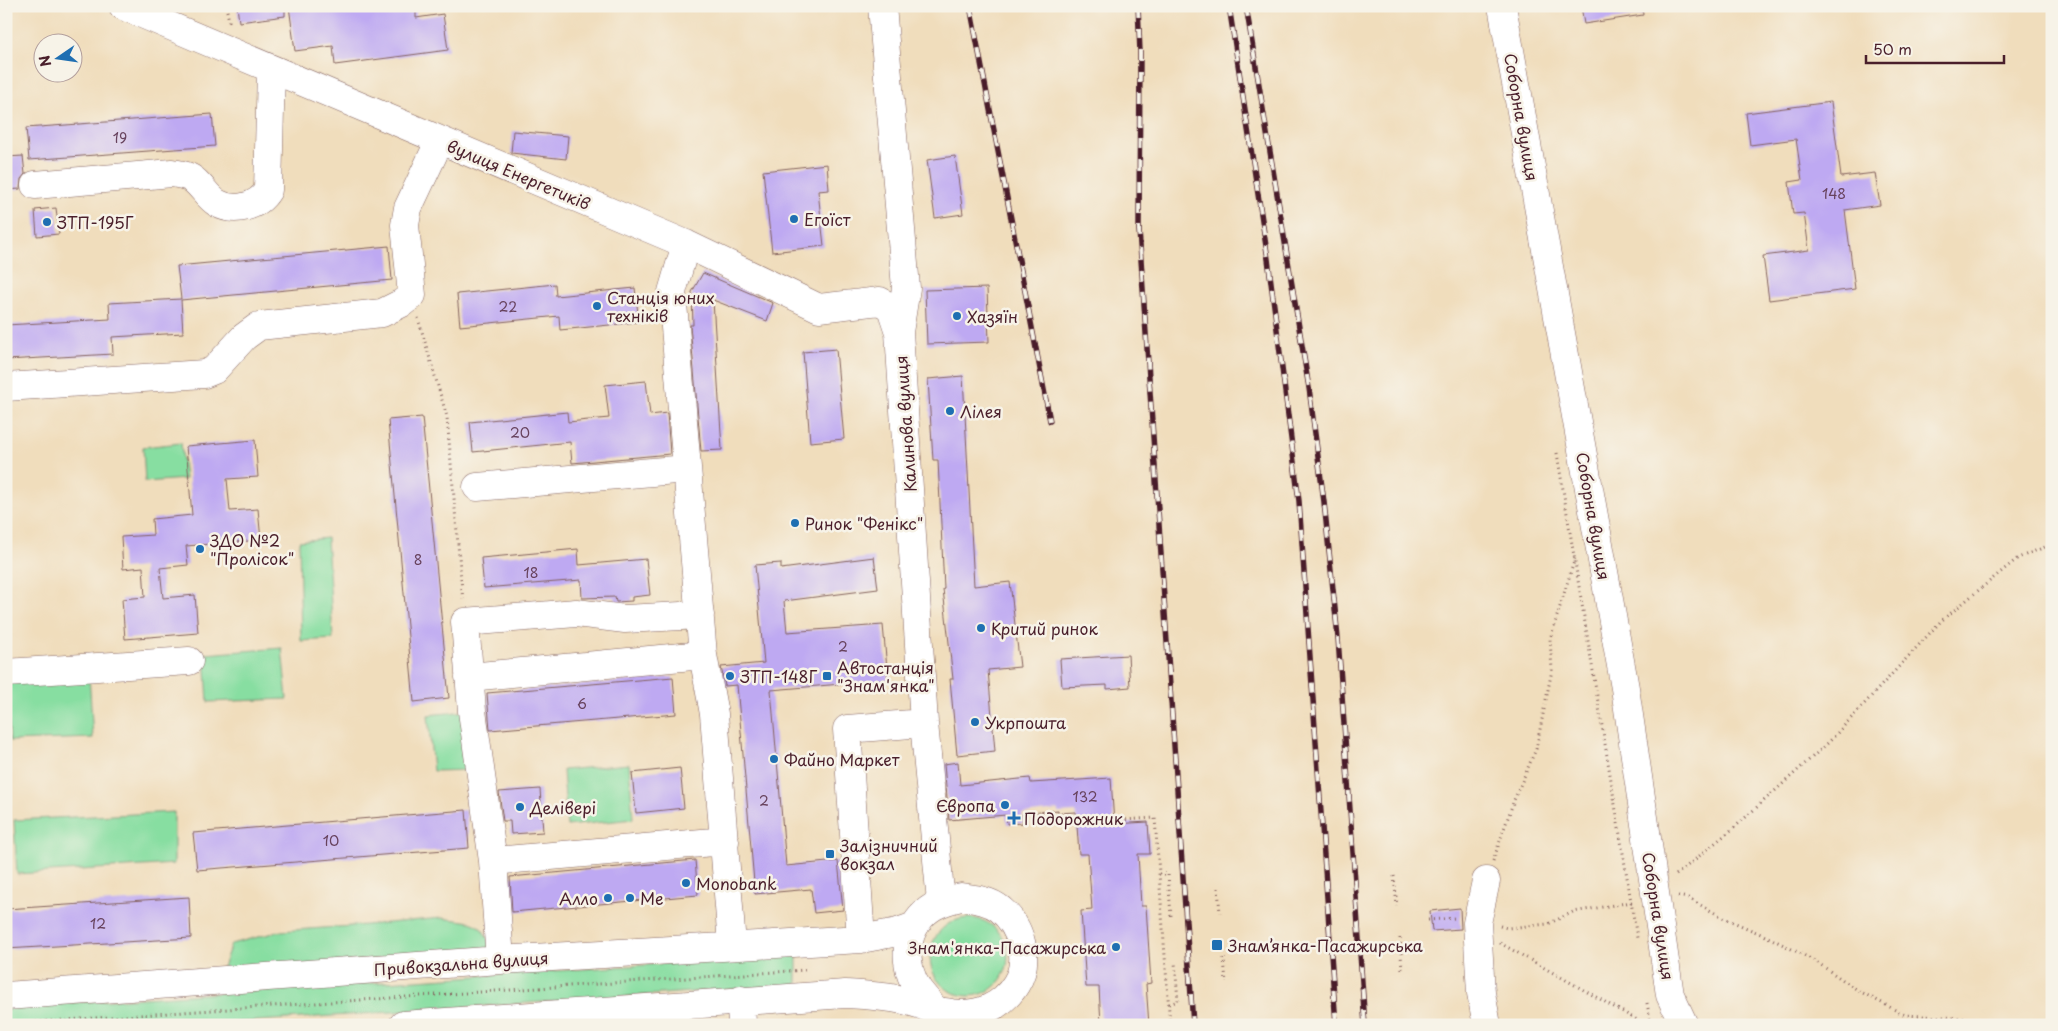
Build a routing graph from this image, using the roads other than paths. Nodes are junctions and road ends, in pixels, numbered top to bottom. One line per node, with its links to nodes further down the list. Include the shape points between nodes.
1 (123, 6): 4 (street, вулиця Енергетиків)
2 (882, 6): 8 (street, Калинова вулиця, via 906,288)
3 (1502, 6): 33 (street, Соборна вулиця, via 1625,688 1643,897 1670,995)
4 (271, 69): 5 (street, вулиця Енергетиків); 6 (street, via 268,190 254,204 235,208 225,206 216,202 192,178 172,173)
5 (440, 140): 7 (street, вулиця Енергетиків); 9 (street, via 408,208 405,225 412,295 402,303 382,313 259,326 244,337 214,370 204,374)
6 (35, 185)
7 (686, 244): 8 (street, вулиця Енергетиків, via 820,308 880,300 891,308); 10 (street, via 672,292)
8 (899, 332): 17 (street, Калинова вулиця)
9 (6, 387)
10 (687, 470): 11 (street); 12 (street)
11 (476, 487)
12 (700, 615): 13 (street); 16 (street, via 625,619 576,613 464,622)
13 (703, 655): 16 (street); 18 (street, via 714,714)
14 (189, 661): 15 (street)
15 (6, 673)
16 (469, 676): 19 (street)
17 (924, 723): 21 (street, Калинова вулиця); 23 (street, via 847,729)
18 (725, 841): 19 (street); 24 (street)
19 (493, 861): 25 (street)
20 (1486, 881): 32 (street, via 1477,922)
21 (941, 902): 22 (street, via 922,916); 26 (street, via 961,897 974,898 1000,908 1014,923 1022,942 1023,963)
22 (915, 926): 23 (street, Привокзальна вулиця); 29 (street, via 907,951 911,978 917,990)
23 (861, 939): 24 (street, Привокзальна вулиця)
24 (732, 945): 25 (street, Привокзальна вулиця)
25 (500, 960): 27 (street, Привокзальна вулиця)
26 (1017, 982): 29 (street, via 1007,997 993,1007); 31 (street)
27 (6, 996)
28 (741, 1013): 29 (street, via 845,994 908,1001); 30 (street)
29 (946, 1017)
30 (403, 1025)
31 (1005, 1025)
32 (1486, 1025)
33 (1684, 1025)

